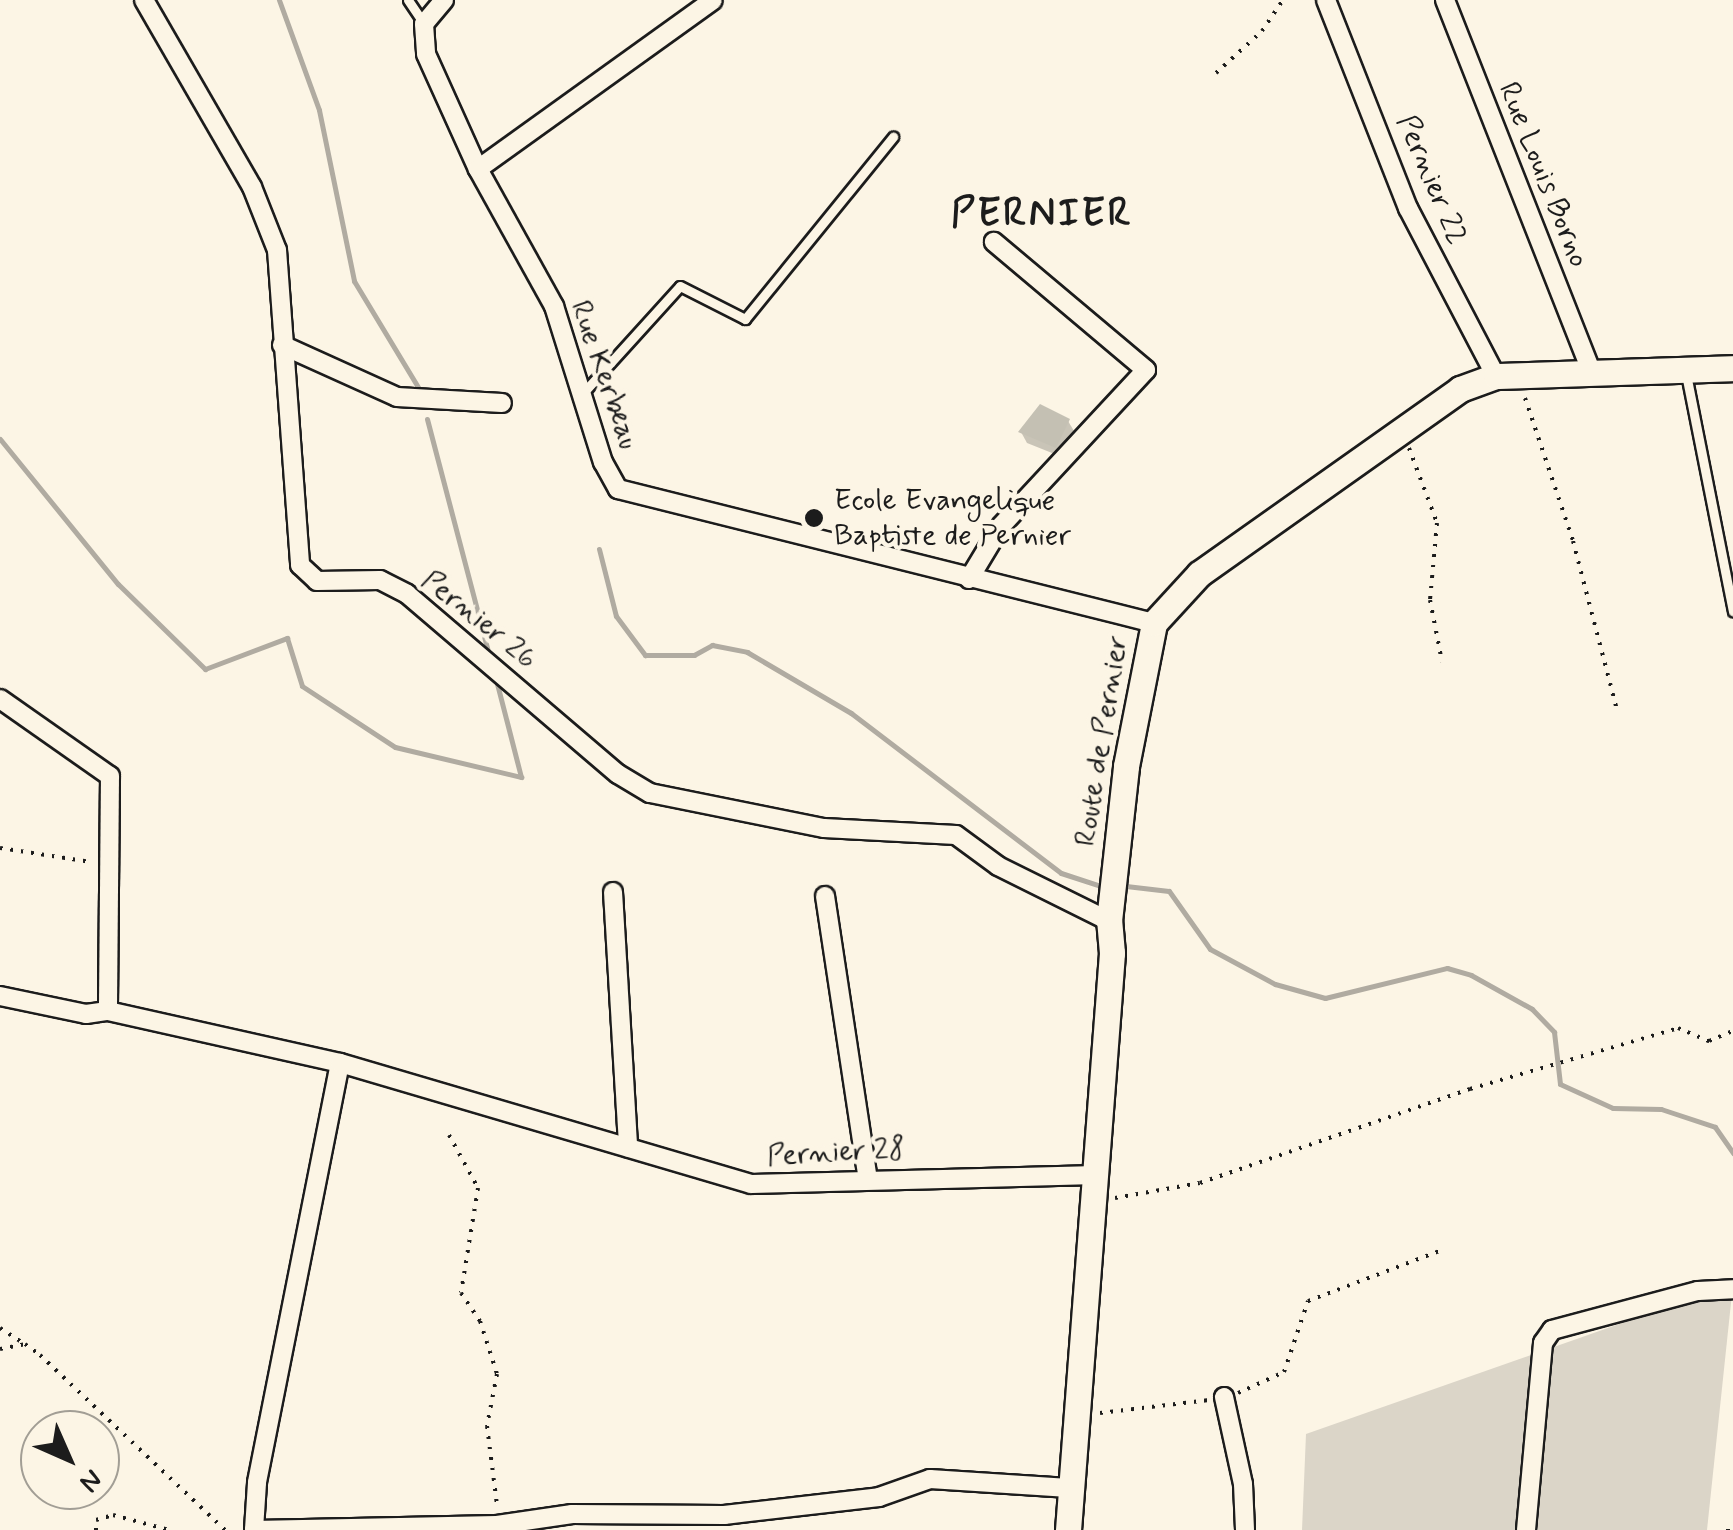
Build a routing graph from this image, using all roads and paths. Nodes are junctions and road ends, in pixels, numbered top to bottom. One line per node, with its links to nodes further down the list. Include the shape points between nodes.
1 (144, 0): 13 (street, Pernier 26, via 252,187 277,250)
2 (408, 0): 8 (lane)
3 (444, 0): 8 (street)
4 (713, 0): 11 (street)
5 (1283, 0): 9 (path)
6 (1326, 0): 17 (street, Pernier 22, via 1408,208)
7 (1445, 0): 15 (street, Rue Louis Borno)
8 (424, 24): 11 (street, Rue Kerbeau, via 426,54)
9 (1216, 73)
10 (893, 137): 18 (lane, via 745,319 680,286)
11 (478, 169): 18 (street, Rue Kerbeau, via 554,306)
12 (994, 242): 21 (street, via 1146,370 1001,526)
13 (282, 345): 19 (street, via 396,398); 31 (street, Pernier 26, via 300,566 317,580 380,580 650,793 824,828 956,835 998,866)
14 (1733, 368): 16 (street, Route de Pernier)
15 (1590, 370): 16 (street, Route de Pernier); 17 (street, Route de Pernier)
16 (1686, 372): 22 (lane)
17 (1507, 376): 20 (street, Route de Pernier, via 1460,389); 26 (path, via 1573,541)
18 (583, 393): 21 (street, Rue Kerbeau, via 618,489)
19 (502, 403)
20 (1400, 427): 23 (street, Route de Pernier, via 1199,574); 24 (path, via 1437,523 1430,600)
21 (969, 579): 23 (street, Rue Kerbeau)
22 (1733, 611)
23 (1154, 622): 31 (street, Route de Pernier, via 1126,766)
24 (1442, 662)
25 (0, 699): 28 (street, via 110,776)
26 (1616, 706)
27 (0, 848): 28 (path)
28 (110, 866): 33 (street)
29 (613, 892): 37 (street)
30 (824, 896): 38 (street)
31 (1108, 922): 39 (street, Route de Pernier)
32 (0, 996): 33 (street, Pernier 28, via 86,1014)
33 (108, 1010): 35 (street, Pernier 28)
34 (1733, 1031): 39 (path, via 1709,1041 1678,1028 1470,1089 1200,1182)
35 (340, 1063): 37 (street, Pernier 28); 52 (street, via 257,1483)
36 (449, 1135): 48 (path, via 478,1188 462,1292 480,1321 497,1374 487,1426)
37 (628, 1148): 38 (street, Pernier 28, via 751,1184)
38 (868, 1178): 39 (street, Pernier 28)
39 (1096, 1188): 46 (street, Route de Pernier)
40 (1442, 1250): 45 (path, via 1308,1301 1284,1372 1272,1383)
41 (1733, 1290): 55 (street, via 1698,1291 1552,1330 1543,1343)
42 (0, 1328): 43 (path)
43 (24, 1344): 44 (path); 51 (path)
44 (0, 1349)
45 (1224, 1397): 46 (path, via 1145,1412); 54 (street, via 1244,1484)
46 (1076, 1413): 47 (street, Route de Pernier)
47 (1070, 1488): 48 (street, via 930,1479 879,1497 724,1515 572,1514); 53 (street, Route de Pernier)
48 (497, 1525): 52 (street)
49 (96, 1530): 50 (path, via 96,1520 114,1515)
50 (169, 1530)
51 (226, 1530)
52 (254, 1530)
53 (1068, 1530)
54 (1245, 1530)
55 (1526, 1530)

